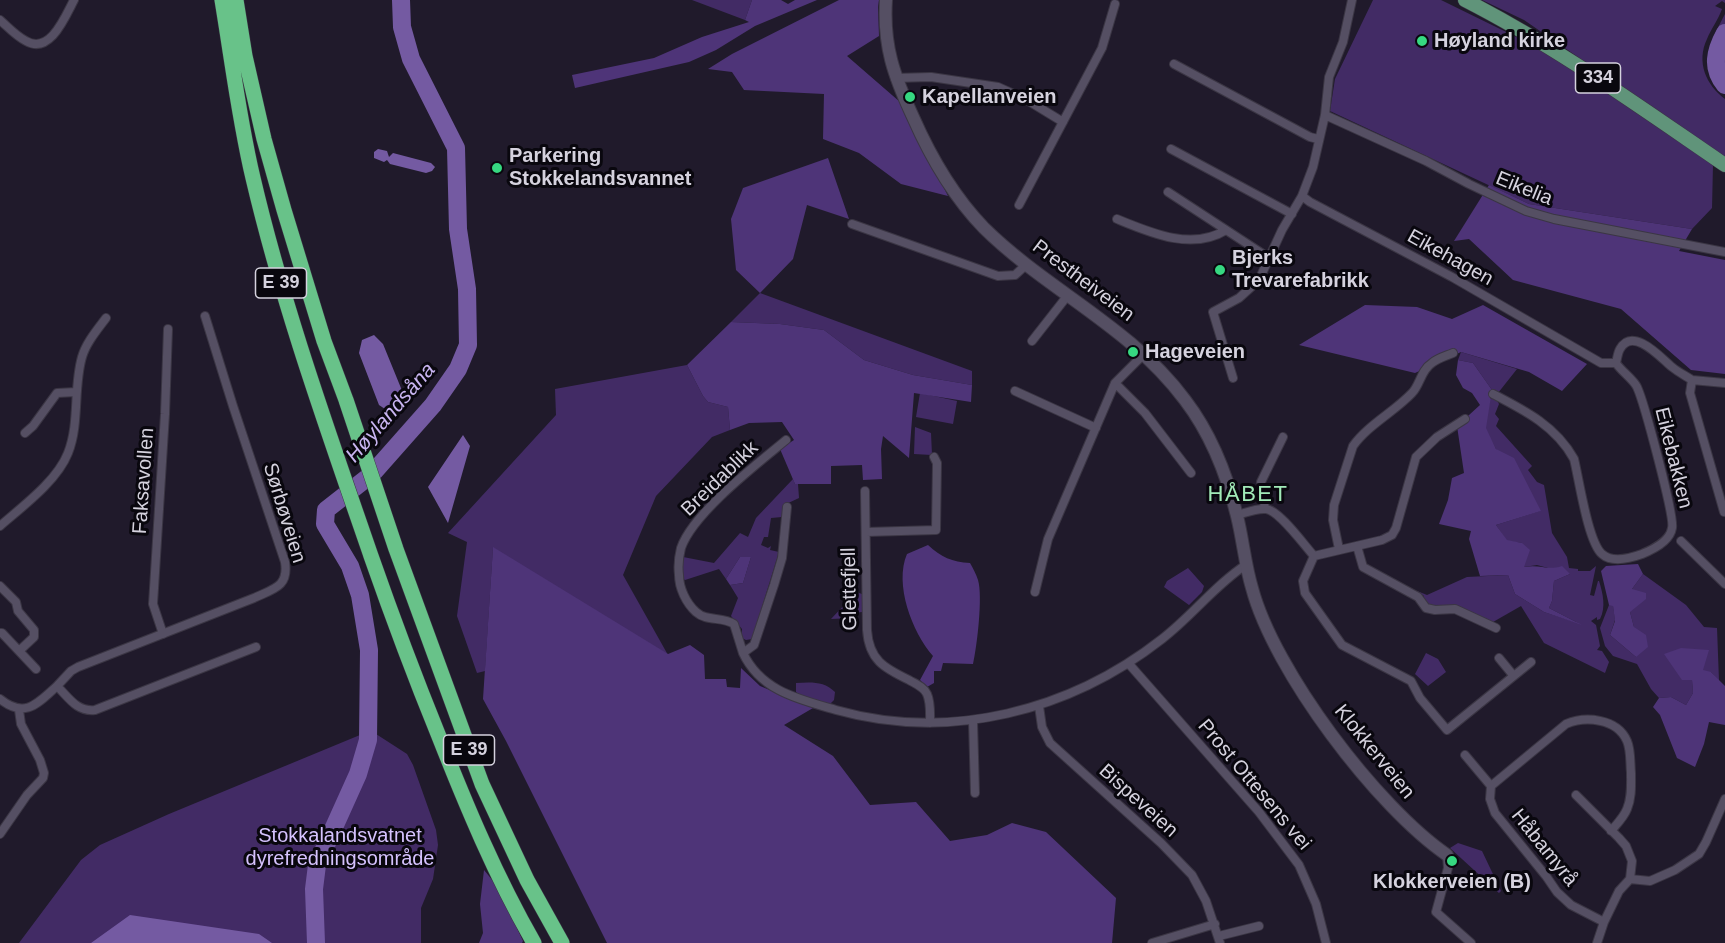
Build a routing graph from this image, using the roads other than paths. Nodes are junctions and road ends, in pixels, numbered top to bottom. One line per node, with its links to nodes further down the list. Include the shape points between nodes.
1 (74, 0): 8 (street, via 44,43 25,41)
2 (222, 0): 93 (highway, E 39, via 245,144 282,285 324,421 415,678 464,800)
3 (236, 0): 94 (highway, E 39, via 264,140 324,341 482,784)
4 (886, 0): 10 (street, Prestheiveien, via 886,45)
5 (1352, 0): 11 (street, via 1343,42 1326,88)
6 (1465, 0): 15 (main road, 334, via 1564,56)
7 (1115, 4): 12 (street, via 1102,48)
8 (0, 20)
9 (1174, 64): 13 (street)
10 (895, 78): 12 (street, via 931,77 998,87); 25 (street, Prestheiveien, via 953,191 985,229)
11 (1325, 115): 13 (street); 23 (street, Eikelia, via 1526,211)
12 (1063, 123): 18 (street)
13 (1318, 139): 17 (street)
14 (1171, 149): 19 (street)
15 (1725, 165)
16 (1168, 192): 22 (street)
17 (1302, 196): 19 (street); 33 (street, Eikehagen, via 1601,363)
18 (1019, 205)
19 (1292, 214): 24 (street)
20 (1117, 219): 22 (street, via 1180,239 1208,238)
21 (852, 224): 25 (street, via 998,276 1015,275)
22 (1226, 230): 24 (street)
23 (1725, 252)
24 (1269, 258): 34 (street, via 1259,280 1239,298 1214,312)
25 (1027, 264): 26 (street, Prestheiveien)
26 (1068, 295): 30 (street); 31 (street, Prestheiveien)
27 (206, 316): 65 (street, Sørbøveien, via 286,570 285,578 279,586)
28 (106, 318): 39 (street, via 85,349)
29 (168, 328): 65 (street, Faksavollen, via 153,604)
30 (1032, 341)
31 (1145, 353): 36 (street); 52 (street, Prestheiveien, via 1201,422 1222,467)
32 (1453, 353): 57 (street, via 1431,363 1415,391 1353,446 1334,504)
33 (1616, 363): 35 (street, via 1625,344 1639,342); 40 (street, Eikebakken, via 1637,387 1673,527 1660,544 1627,558 1611,559 1598,549 1569,450 1531,413)
34 (1233, 378)
35 (1692, 380): 37 (street); 51 (street, via 1690,393)
36 (1115, 383): 42 (street); 47 (street, via 1145,413)
37 (1725, 383)
38 (1015, 391): 42 (street)
39 (76, 392): 43 (street, via 57,393); 53 (street, via 72,441 61,467)
40 (1493, 394)
41 (1465, 419): 56 (street, via 1416,457 1392,535)
42 (1096, 428): 62 (street, via 1048,539)
43 (26, 433)
44 (1283, 437): 50 (street, via 1261,482)
45 (786, 440): 68 (street, Breidablikk, via 736,481 698,522 681,548 678,569 683,596 696,612 711,620 723,619 734,624)
46 (934, 457): 54 (street, Glettefjell, via 936,530)
47 (1191, 473)
48 (865, 490): 54 (street, Glettefjell)
49 (788, 507): 68 (street, via 782,558 774,585 754,645)
50 (1265, 509): 52 (street); 58 (street, via 1282,519)
51 (1724, 512)
52 (1237, 515): 59 (street, Prestheiveien)
53 (0, 526)
54 (866, 532): 79 (street, Glettefjell, via 870,650 887,669 926,692)
55 (1681, 541): 60 (street)
56 (1357, 546): 57 (street); 63 (street, via 1363,567 1418,597 1426,608 1455,609)
57 (1339, 549): 58 (street)
58 (1314, 556): 73 (street, via 1304,581 1305,593 1341,645 1411,681 1447,730)
59 (1247, 564): 71 (street); 87 (street, Klokkerveien, via 1264,622 1315,710 1389,803)
60 (1725, 584)
61 (0, 586): 67 (street, via 34,630 34,637)
62 (1035, 592)
63 (1496, 628)
64 (0, 633): 67 (street)
65 (163, 633): 74 (street, Sørbøveien, via 78,667)
66 (256, 647): 74 (street, via 95,710 78,708)
67 (20, 651): 72 (street)
68 (743, 653): 79 (street, via 758,677 800,699 882,721)
69 (1499, 658): 73 (street)
70 (1531, 662): 73 (street)
71 (1129, 664): 76 (street); 96 (street, Prost Ottesens vei, via 1259,812 1299,865 1316,904)
72 (36, 669)
73 (1513, 675)
74 (57, 686): 77 (street, Sørbøveien, via 36,704)
75 (0, 699): 77 (street)
76 (1039, 706): 78 (street); 90 (street, Bispeveien, via 1042,728 1050,743 1192,875)
77 (19, 710): 86 (street, via 21,724 44,773)
78 (973, 721): 79 (street); 82 (street)
79 (930, 723)
80 (1465, 755): 81 (street)
81 (1491, 786): 85 (street, via 1566,724 1591,719 1612,725 1623,733 1630,749 1631,790 1626,812); 89 (street, Håbamyrå, via 1495,813 1557,892 1571,905)
82 (975, 793)
83 (1576, 795): 85 (street)
84 (1725, 799): 88 (street, via 1698,854 1650,881)
85 (1611, 831): 88 (street, via 1626,846 1632,861)
86 (0, 834)
87 (1447, 855): 97 (street, Klokkerveien, via 1448,868 1436,912)
88 (1630, 879): 89 (street, via 1619,891)
89 (1604, 922): 98 (street)
90 (1215, 924): 92 (street, Bispeveien); 95 (street)
91 (1259, 926): 92 (street, Bispeveien)
92 (1219, 940)
93 (534, 943)
94 (562, 943)
95 (1152, 943)
96 (1326, 943)
97 (1471, 943)
98 (1597, 943)

